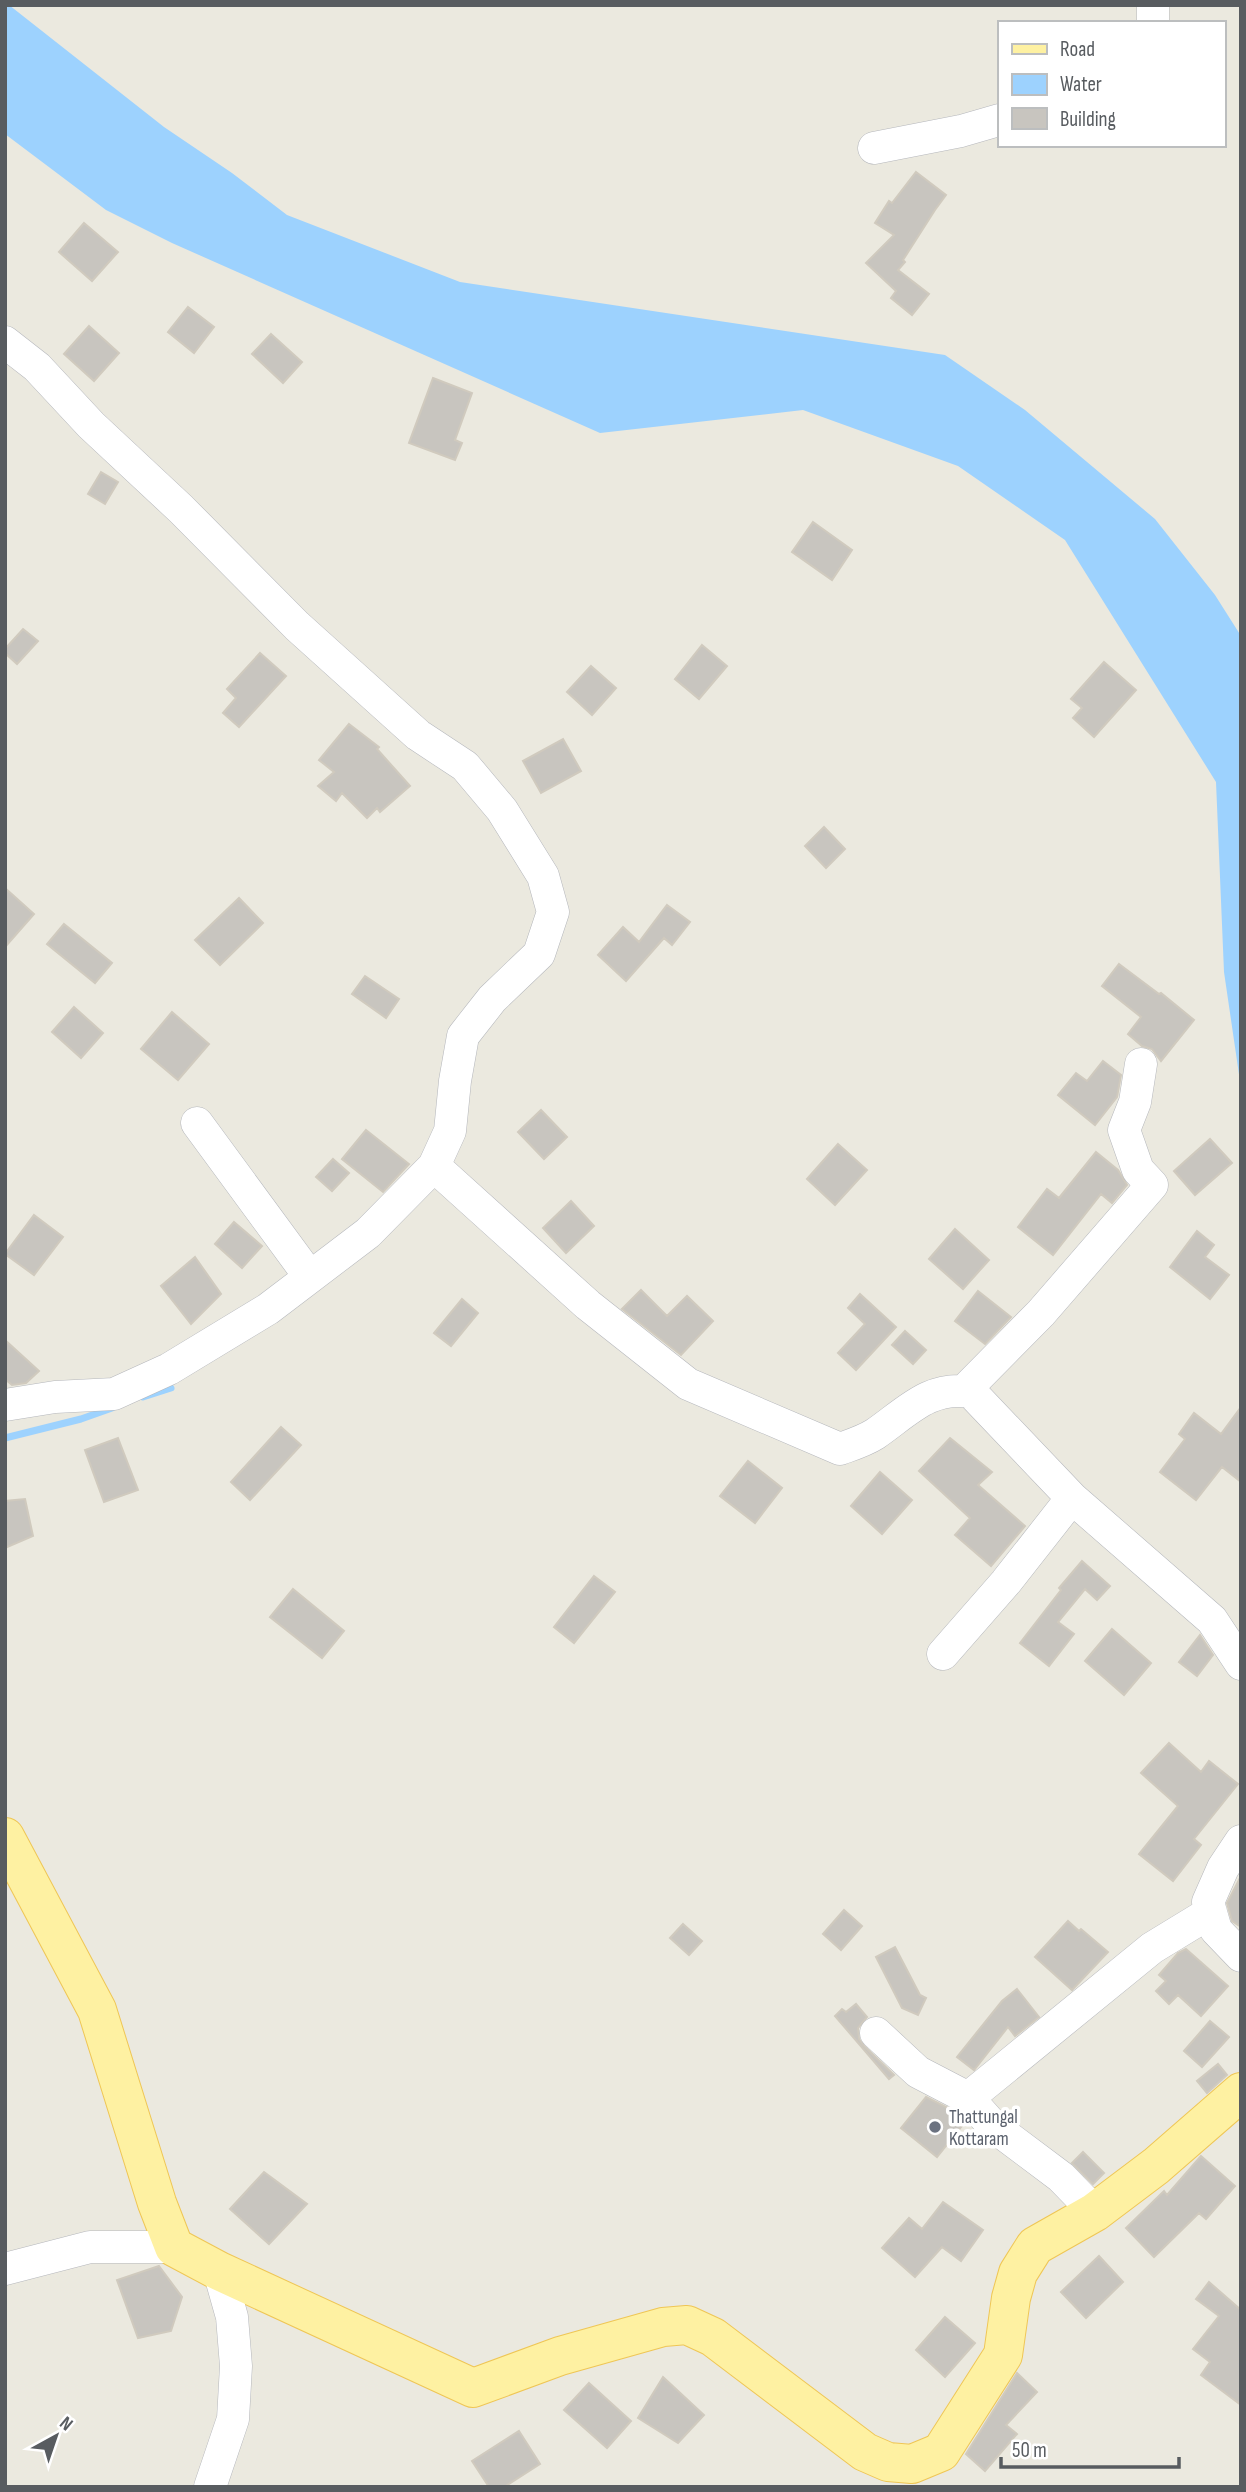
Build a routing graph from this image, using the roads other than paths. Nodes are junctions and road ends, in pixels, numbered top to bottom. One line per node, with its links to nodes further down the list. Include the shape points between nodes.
1 (998, 120): 2 (street)
2 (874, 148)
3 (5, 342): 6 (street, via 37,368 297,626 418,736 465,766 502,810 543,876 553,912 539,954 492,999 463,1036 450,1131)
4 (1141, 1063): 8 (street, via 1135,1102 1124,1130 1139,1170 1152,1185 1041,1313)
5 (197, 1123): 7 (street)
6 (434, 1166): 7 (street, via 368,1233); 8 (street, via 588,1305 688,1384 799,1433 840,1449 872,1436 920,1401 953,1389)
7 (310, 1277): 9 (street, via 268,1309 169,1369 114,1394)
8 (964, 1391): 10 (street, via 971,1392)
9 (5, 1405)
10 (1072, 1498): 11 (street); 12 (street, via 1212,1620)
11 (943, 1654)
12 (1241, 1664)
13 (5, 1837): 21 (main road, via 97,2010)
14 (1241, 1841): 15 (street, via 1208,1902)
15 (1211, 1912): 16 (street, via 1216,1930); 19 (street, via 1152,1948)
16 (1241, 1956)
17 (876, 2033): 19 (street, via 918,2072)
18 (1241, 2092): 20 (main road)
19 (968, 2098): 20 (street, via 993,2126 1061,2177)
20 (1095, 2212): 23 (main road, via 1035,2246 1018,2273 1003,2355 941,2452 912,2463 888,2462 865,2452 713,2337 687,2325 663,2327 560,2356 472,2388)
21 (174, 2247): 22 (street, via 90,2247); 23 (main road)
22 (5, 2269)
23 (219, 2271): 24 (street, via 232,2317 235,2379 233,2419)
24 (210, 2487)

